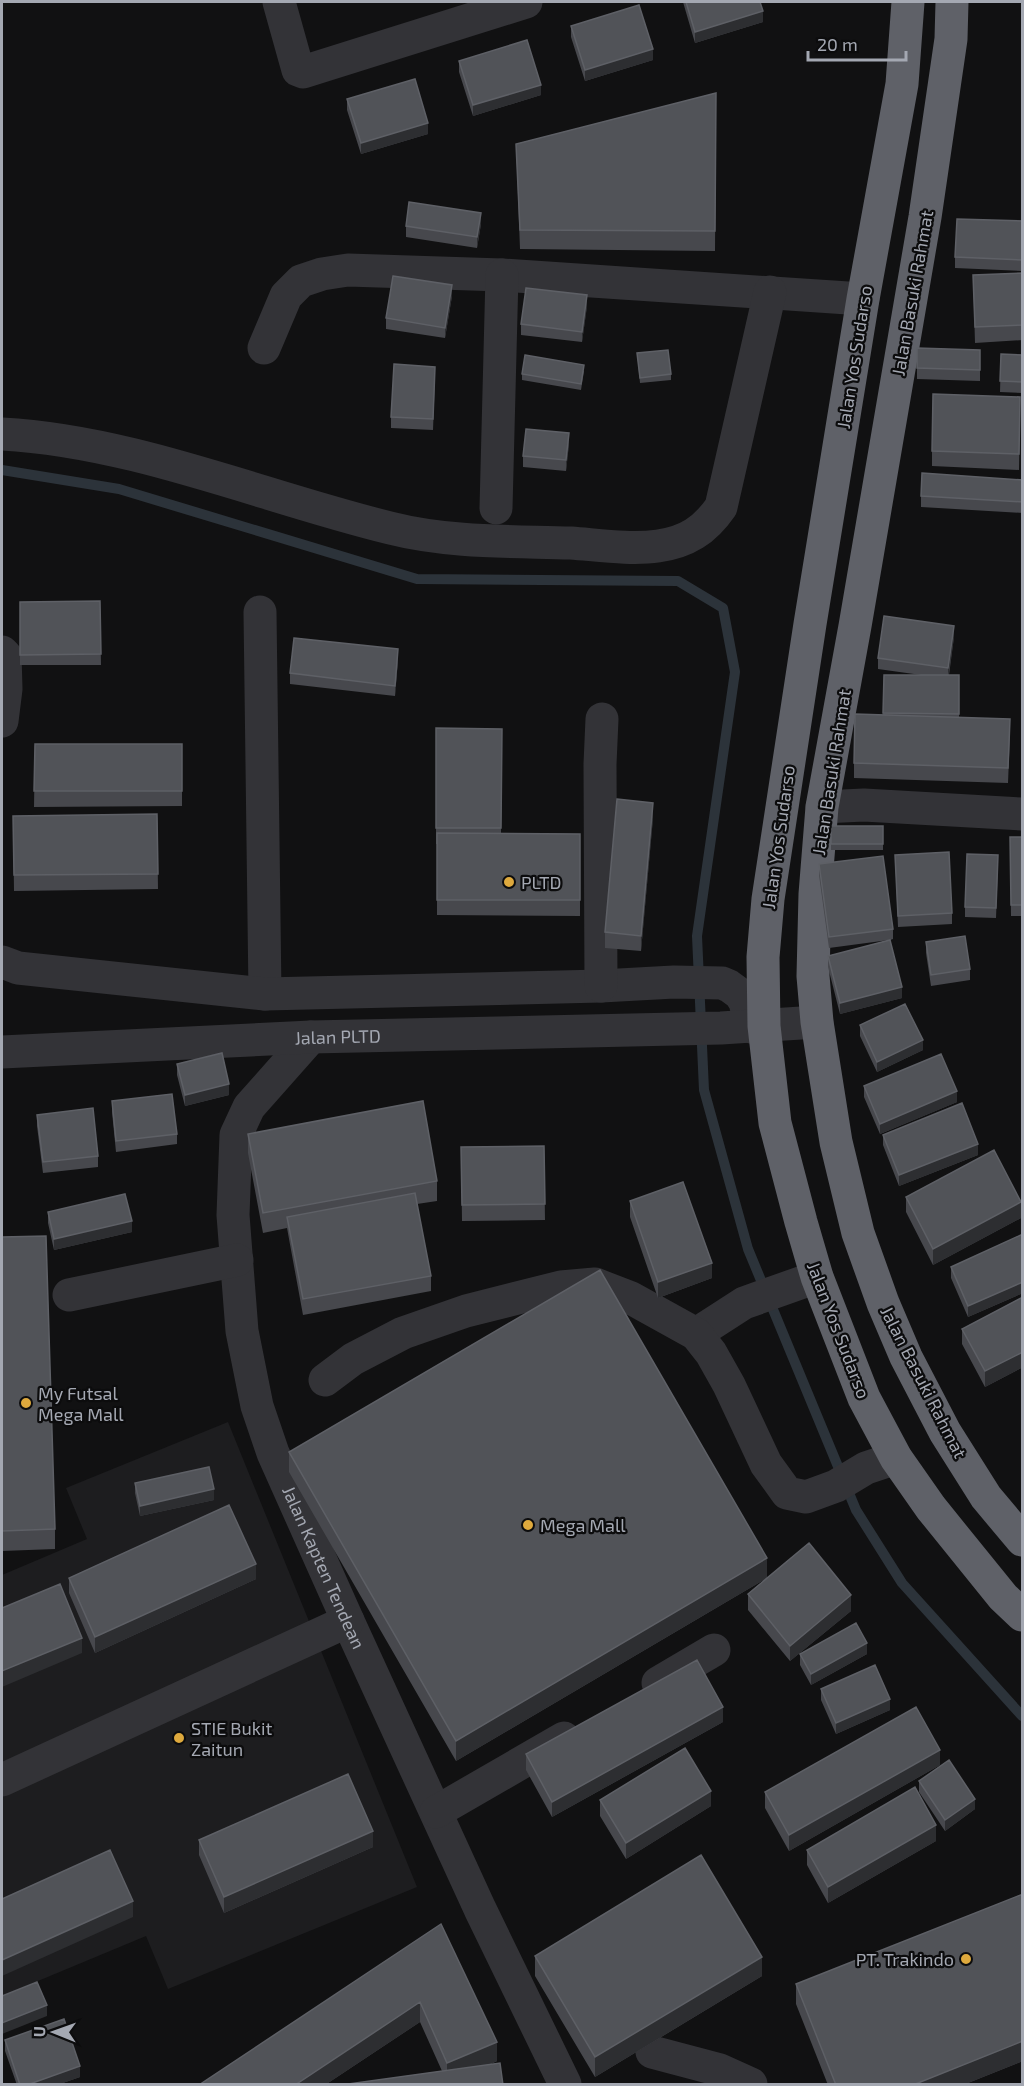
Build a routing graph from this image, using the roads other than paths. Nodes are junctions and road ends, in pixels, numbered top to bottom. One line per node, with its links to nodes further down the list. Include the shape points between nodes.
1 (279, 2): 2 (street, via 298,70 303,72)
2 (526, 2)
3 (908, 2): 7 (highway, Jalan Yos Sudarso, via 902,84)
4 (952, 2): 15 (highway, Jalan Basuki Rahmat, via 951,39 925,217)
5 (502, 275): 6 (street); 8 (street, via 348,270 322,274 301,281 286,296); 10 (street)
6 (770, 292): 7 (street); 9 (street, via 721,507 698,532 658,546 457,539 392,529 144,458 70,442)
7 (863, 299): 21 (highway, Jalan Yos Sudarso, via 768,899 763,957)
8 (264, 348)
9 (2, 434)
10 (496, 508)
11 (260, 612): 19 (street)
12 (2, 652): 14 (street, via 6,689)
13 (602, 719): 18 (street)
14 (2, 721)
15 (822, 807): 16 (street, via 864,805); 20 (highway, Jalan Basuki Rahmat, via 814,906)
16 (1023, 814)
17 (2, 962): 19 (street, via 18,968)
18 (601, 986): 19 (street); 21 (street, via 722,983 745,1002)
19 (265, 994)
20 (817, 1022): 21 (street, Jalan PLTD); 30 (highway, Jalan Basuki Rahmat, via 836,1142 858,1233 883,1303 945,1432 986,1497)
21 (745, 1027): 22 (street, Jalan PLTD); 25 (highway, Jalan Yos Sudarso, via 776,1123)
22 (311, 1037): 23 (street, Jalan PLTD); 24 (street, Jalan Kapten Tendean, via 249,1107 236,1135 233,1215)
23 (2, 1052)
24 (237, 1260): 26 (street); 32 (street, Jalan Kapten Tendean, via 242,1331 257,1406 273,1453)
25 (817, 1277): 27 (street, via 744,1303); 29 (highway, Jalan Yos Sudarso, via 864,1398)
26 (69, 1295)
27 (696, 1334): 28 (street, via 632,1298 596,1284 561,1287 466,1311 403,1333 353,1359); 29 (street, via 729,1385 766,1464 787,1493 806,1497)
28 (325, 1380)
29 (881, 1463): 31 (highway, Jalan Yos Sudarso, via 939,1517 1003,1597)
30 (1023, 1540)
31 (1023, 1615)
32 (348, 1621): 36 (street); 37 (street, Jalan Kapten Tendean)
33 (714, 1650): 34 (street)
34 (632, 1698)
35 (591, 1722): 37 (street)
36 (2, 1780)
37 (436, 1812): 39 (street, Jalan Kapten Tendean)
38 (652, 2052): 40 (street, via 720,2070)
39 (565, 2085)
40 (751, 2085)

